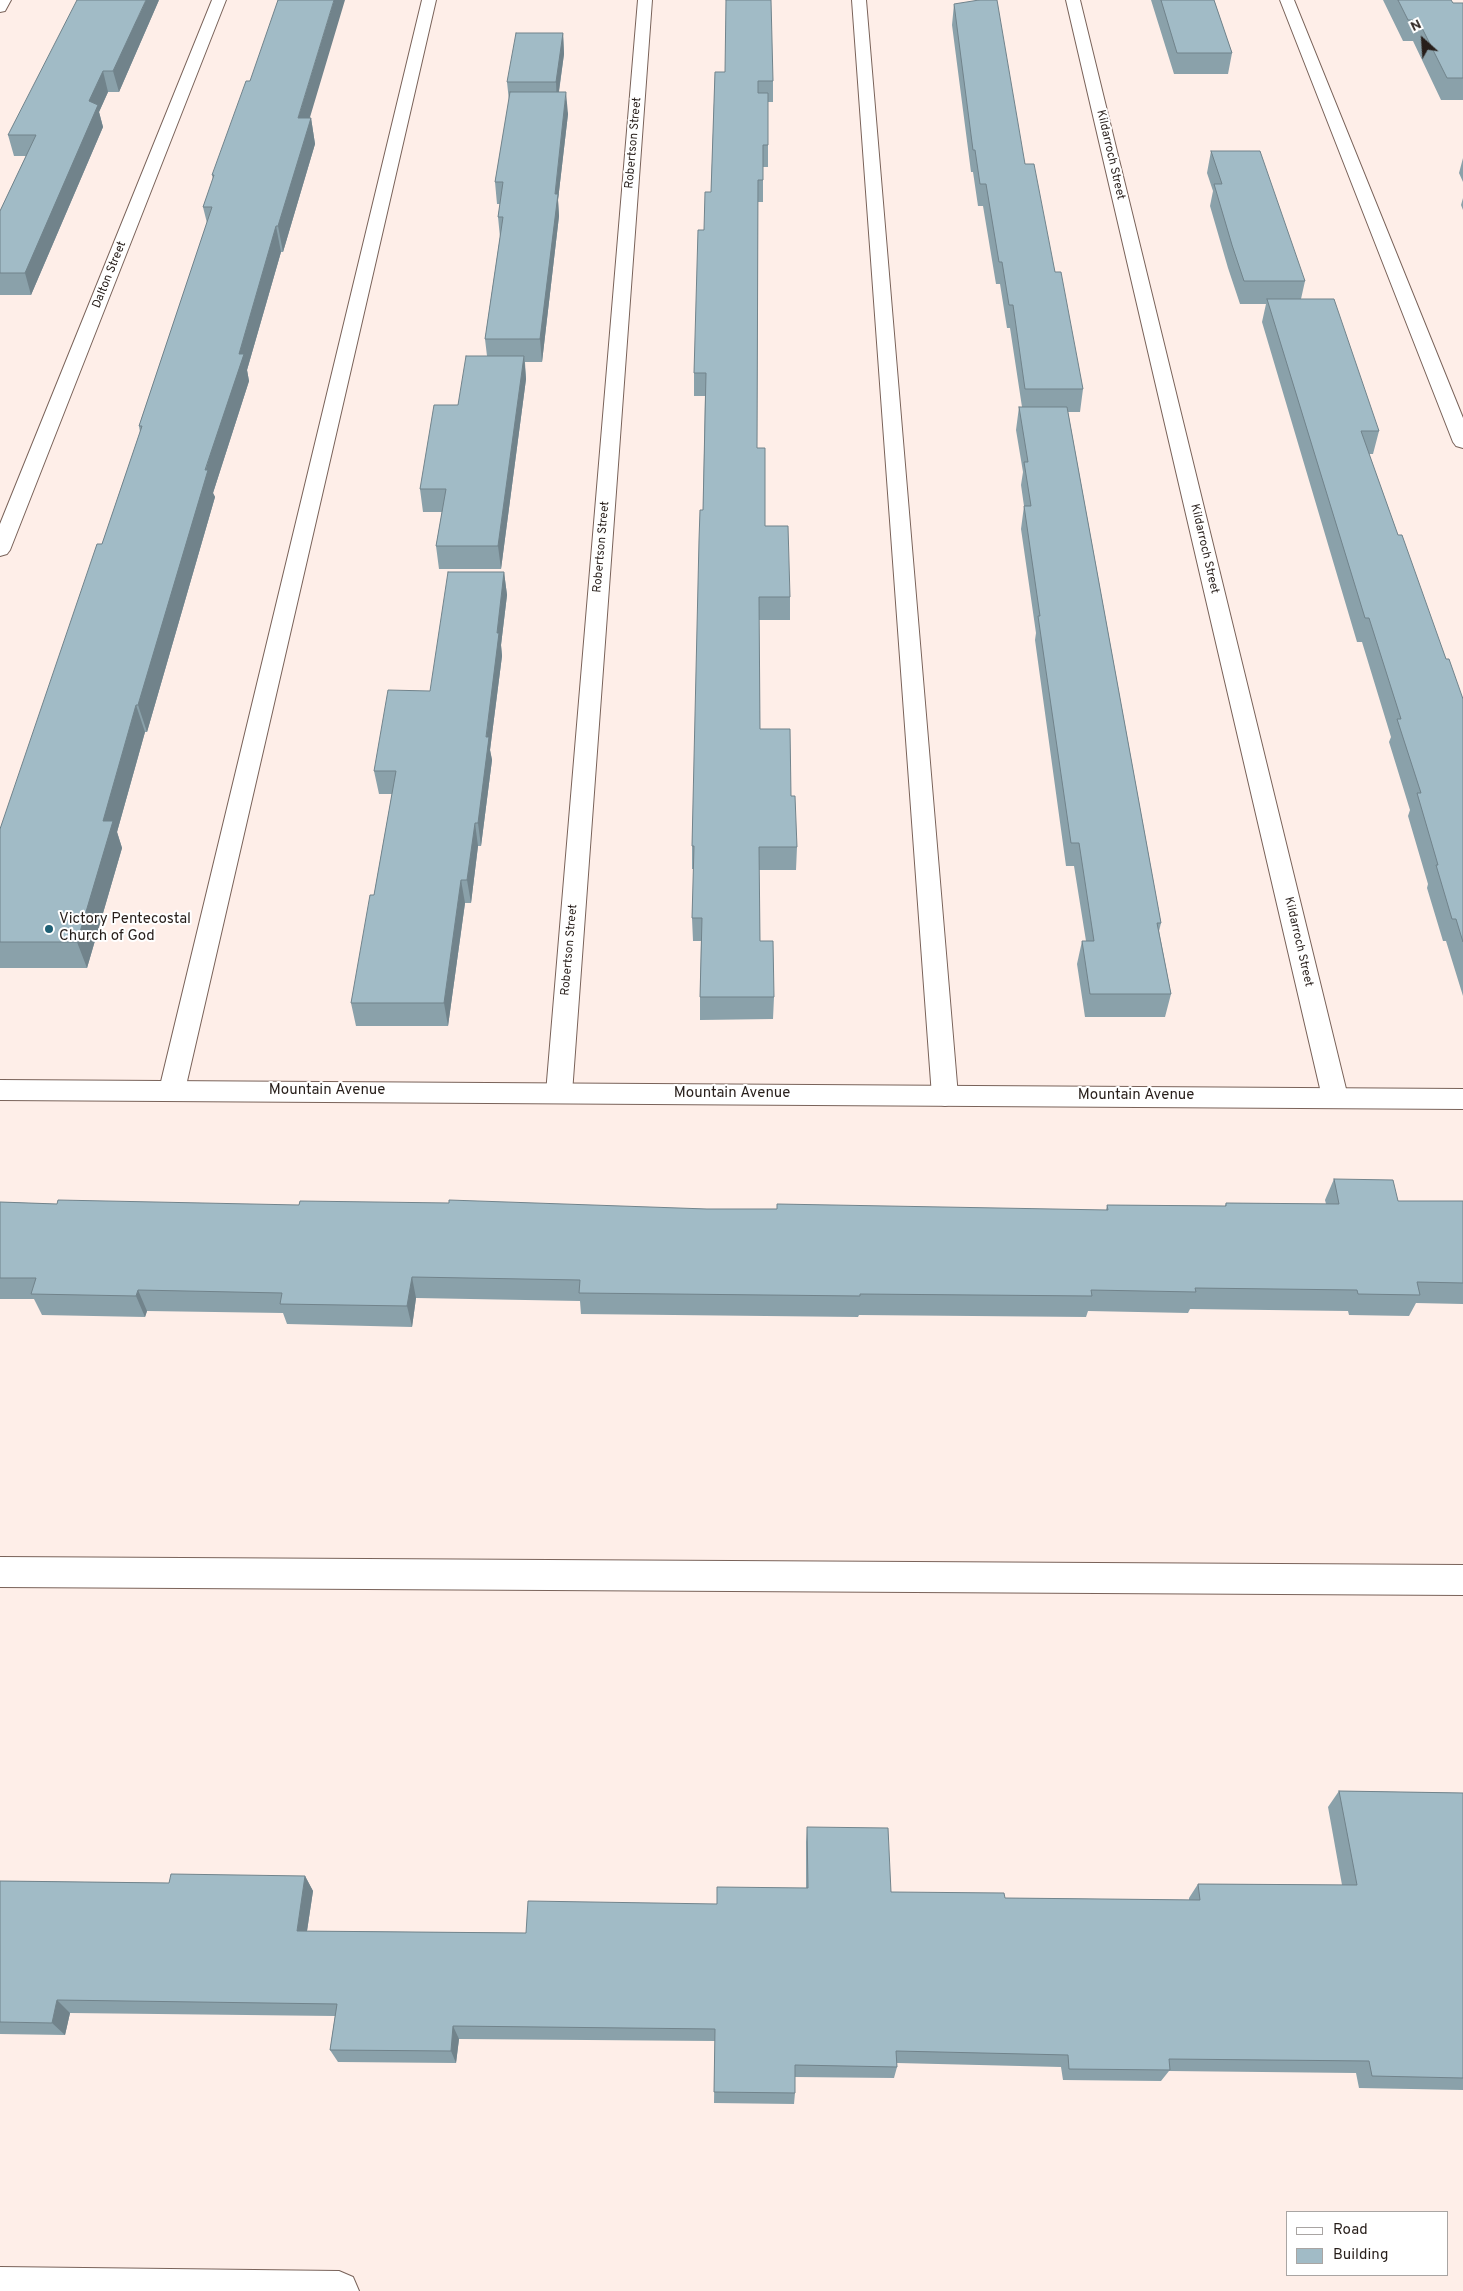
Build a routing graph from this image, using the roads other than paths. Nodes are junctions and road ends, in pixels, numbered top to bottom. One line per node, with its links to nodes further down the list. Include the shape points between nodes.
1 (4, 0): 8 (street)
2 (219, 0): 10 (street, Dalton Street)
3 (429, 0): 12 (street)
4 (645, 0): 13 (street, Robertson Street)
5 (859, 0): 14 (street)
6 (1073, 0): 15 (street, Kildarroch Street)
7 (1287, 0): 9 (street)
8 (0, 8)
9 (1463, 442)
10 (0, 550)
11 (0, 1090): 12 (street, Mountain Avenue)
12 (172, 1090): 13 (street, Mountain Avenue)
13 (559, 1093): 14 (street, Mountain Avenue)
14 (945, 1096): 15 (street, Mountain Avenue)
15 (1335, 1097): 16 (street, Mountain Avenue)
16 (1463, 1099)
17 (0, 1572): 18 (street)
18 (1463, 1580)
19 (0, 2287): 20 (street)
20 (339, 2291)

